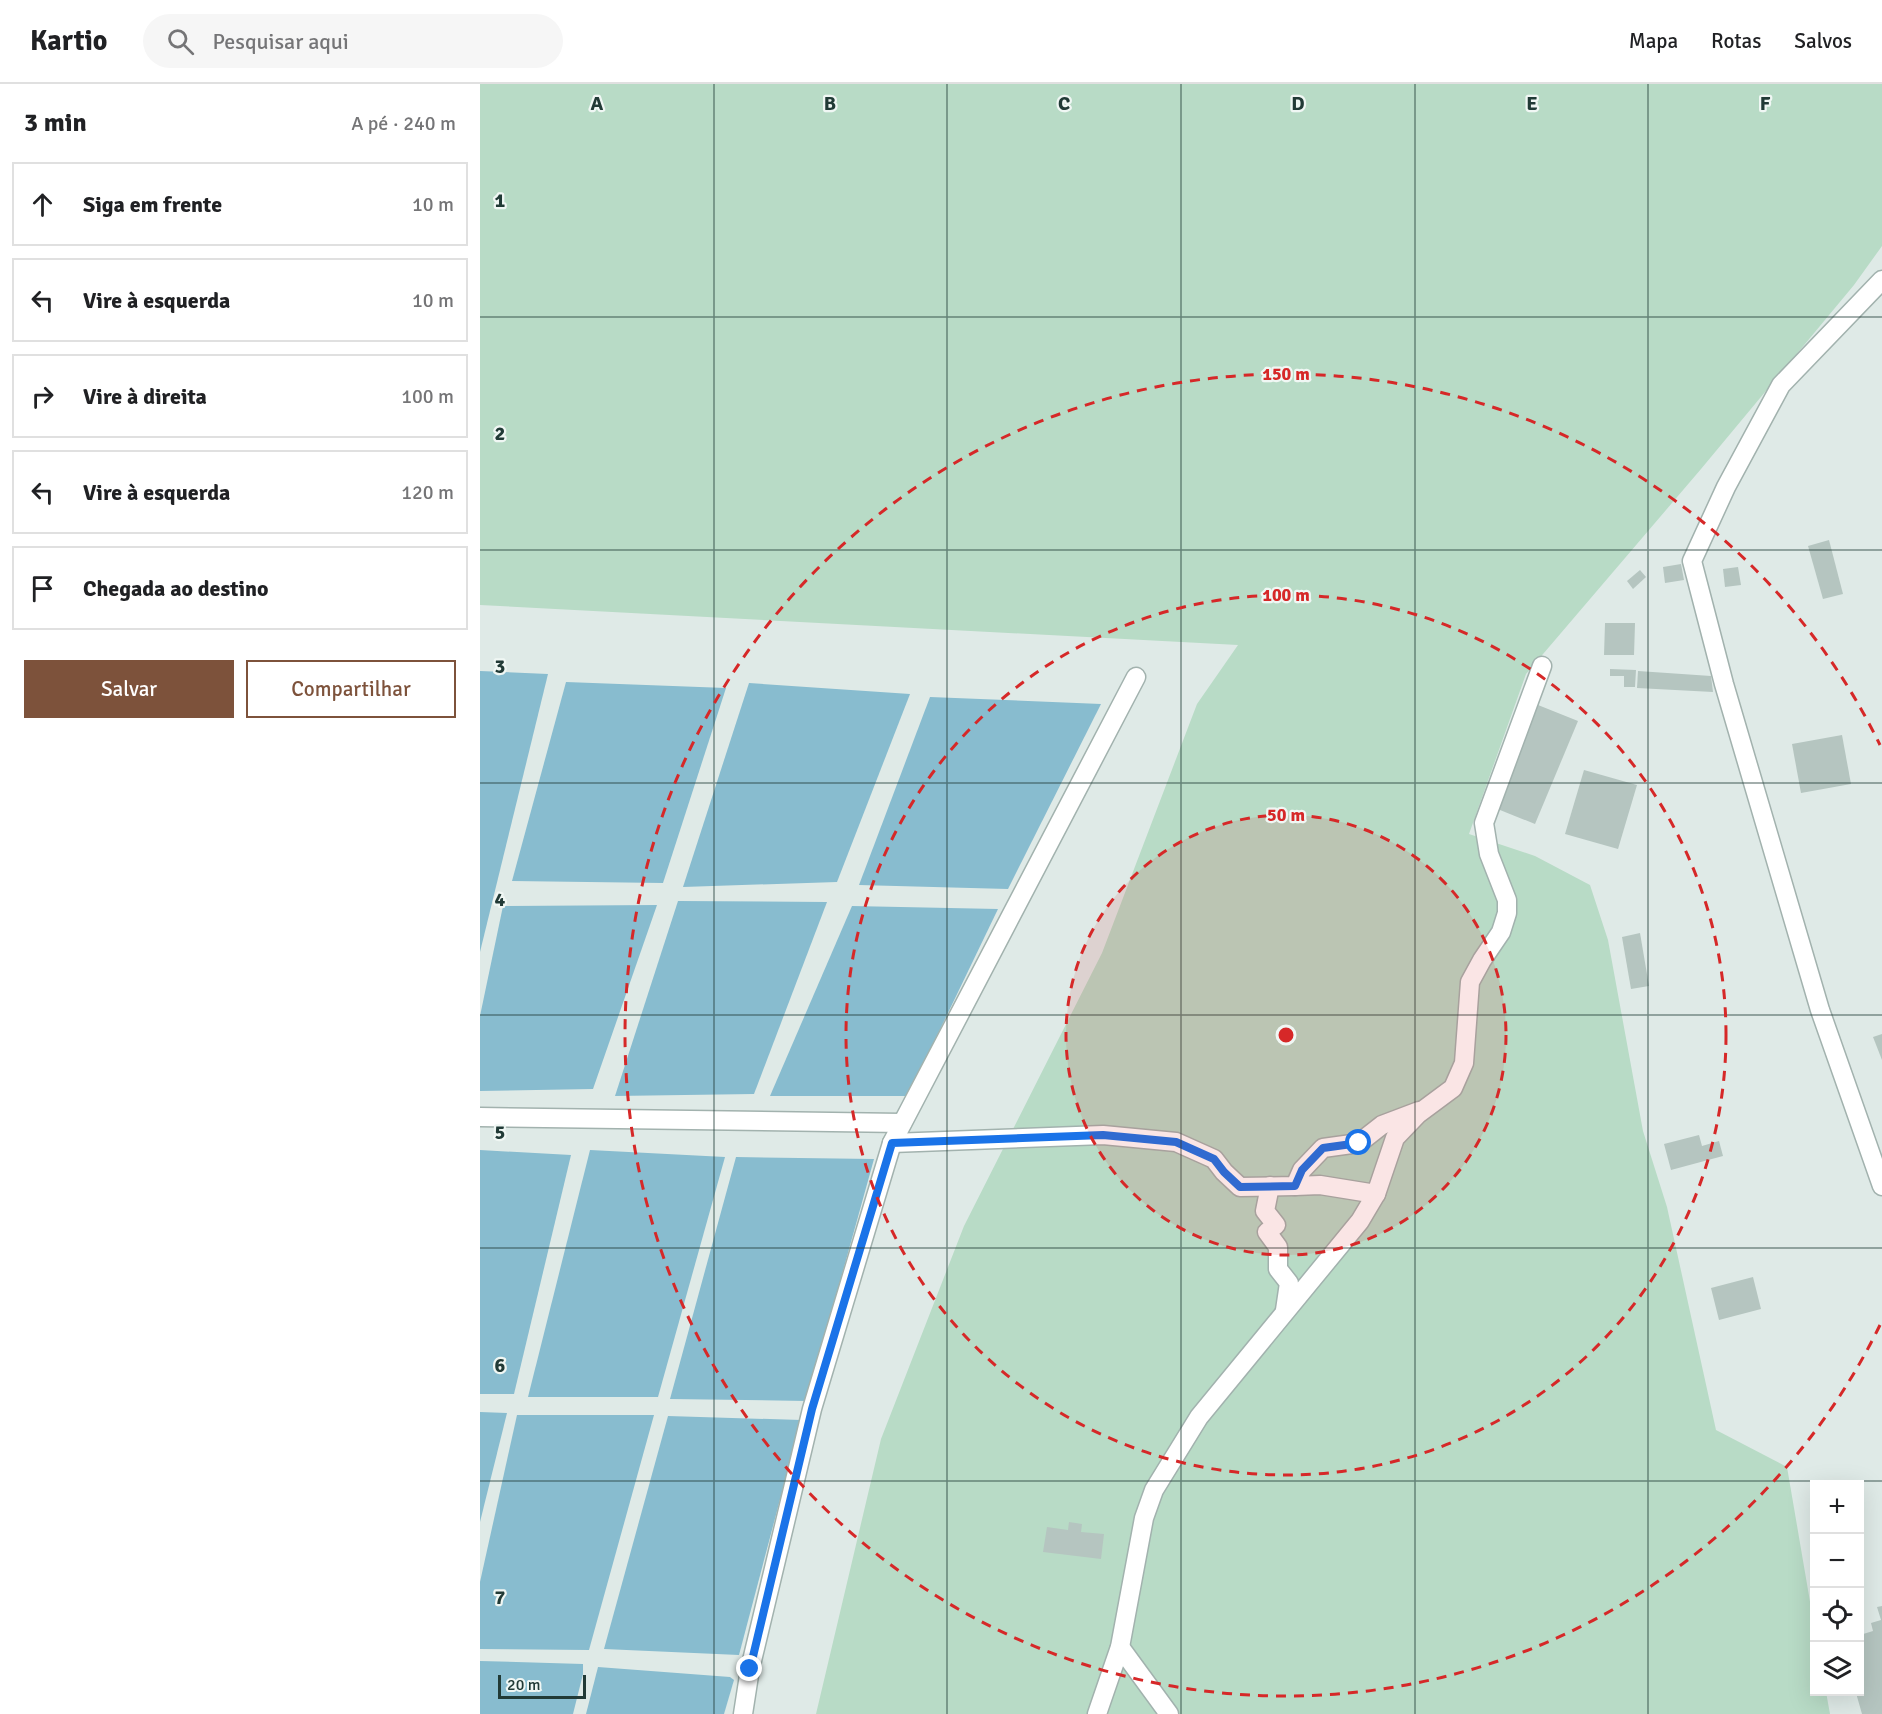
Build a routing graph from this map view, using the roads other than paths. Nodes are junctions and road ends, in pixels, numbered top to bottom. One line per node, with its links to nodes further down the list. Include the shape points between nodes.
1 (1882, 280): 10 (street, via 1781,385 1726,487 1692,561 1820,1010)
2 (1542, 666): 4 (street, via 1484,823 1488,854 1507,900 1507,913 1501,932 1470,982 1464,1063 1453,1088)
3 (1136, 677): 6 (street)
4 (1426, 1108): 9 (street, via 1382,1125 1359,1143 1323,1148 1302,1170); 11 (street, via 1395,1138)
5 (480, 1117): 6 (street)
6 (902, 1123): 7 (street)
7 (892, 1143): 8 (street, via 1103,1135 1176,1142 1214,1159 1240,1187); 14 (street, via 812,1409 750,1669)
8 (1270, 1186): 9 (street); 12 (street, via 1265,1211 1276,1225 1267,1232 1278,1247 1278,1269 1289,1283)
9 (1295, 1186): 11 (street, via 1320,1185)
10 (1882, 1186)
11 (1376, 1194): 12 (street, via 1360,1221)
12 (1285, 1312): 13 (street, via 1198,1417 1154,1491 1144,1518)
13 (1120, 1647): 15 (street); 16 (street)
14 (743, 1714)
15 (1097, 1714)
16 (1169, 1714)

